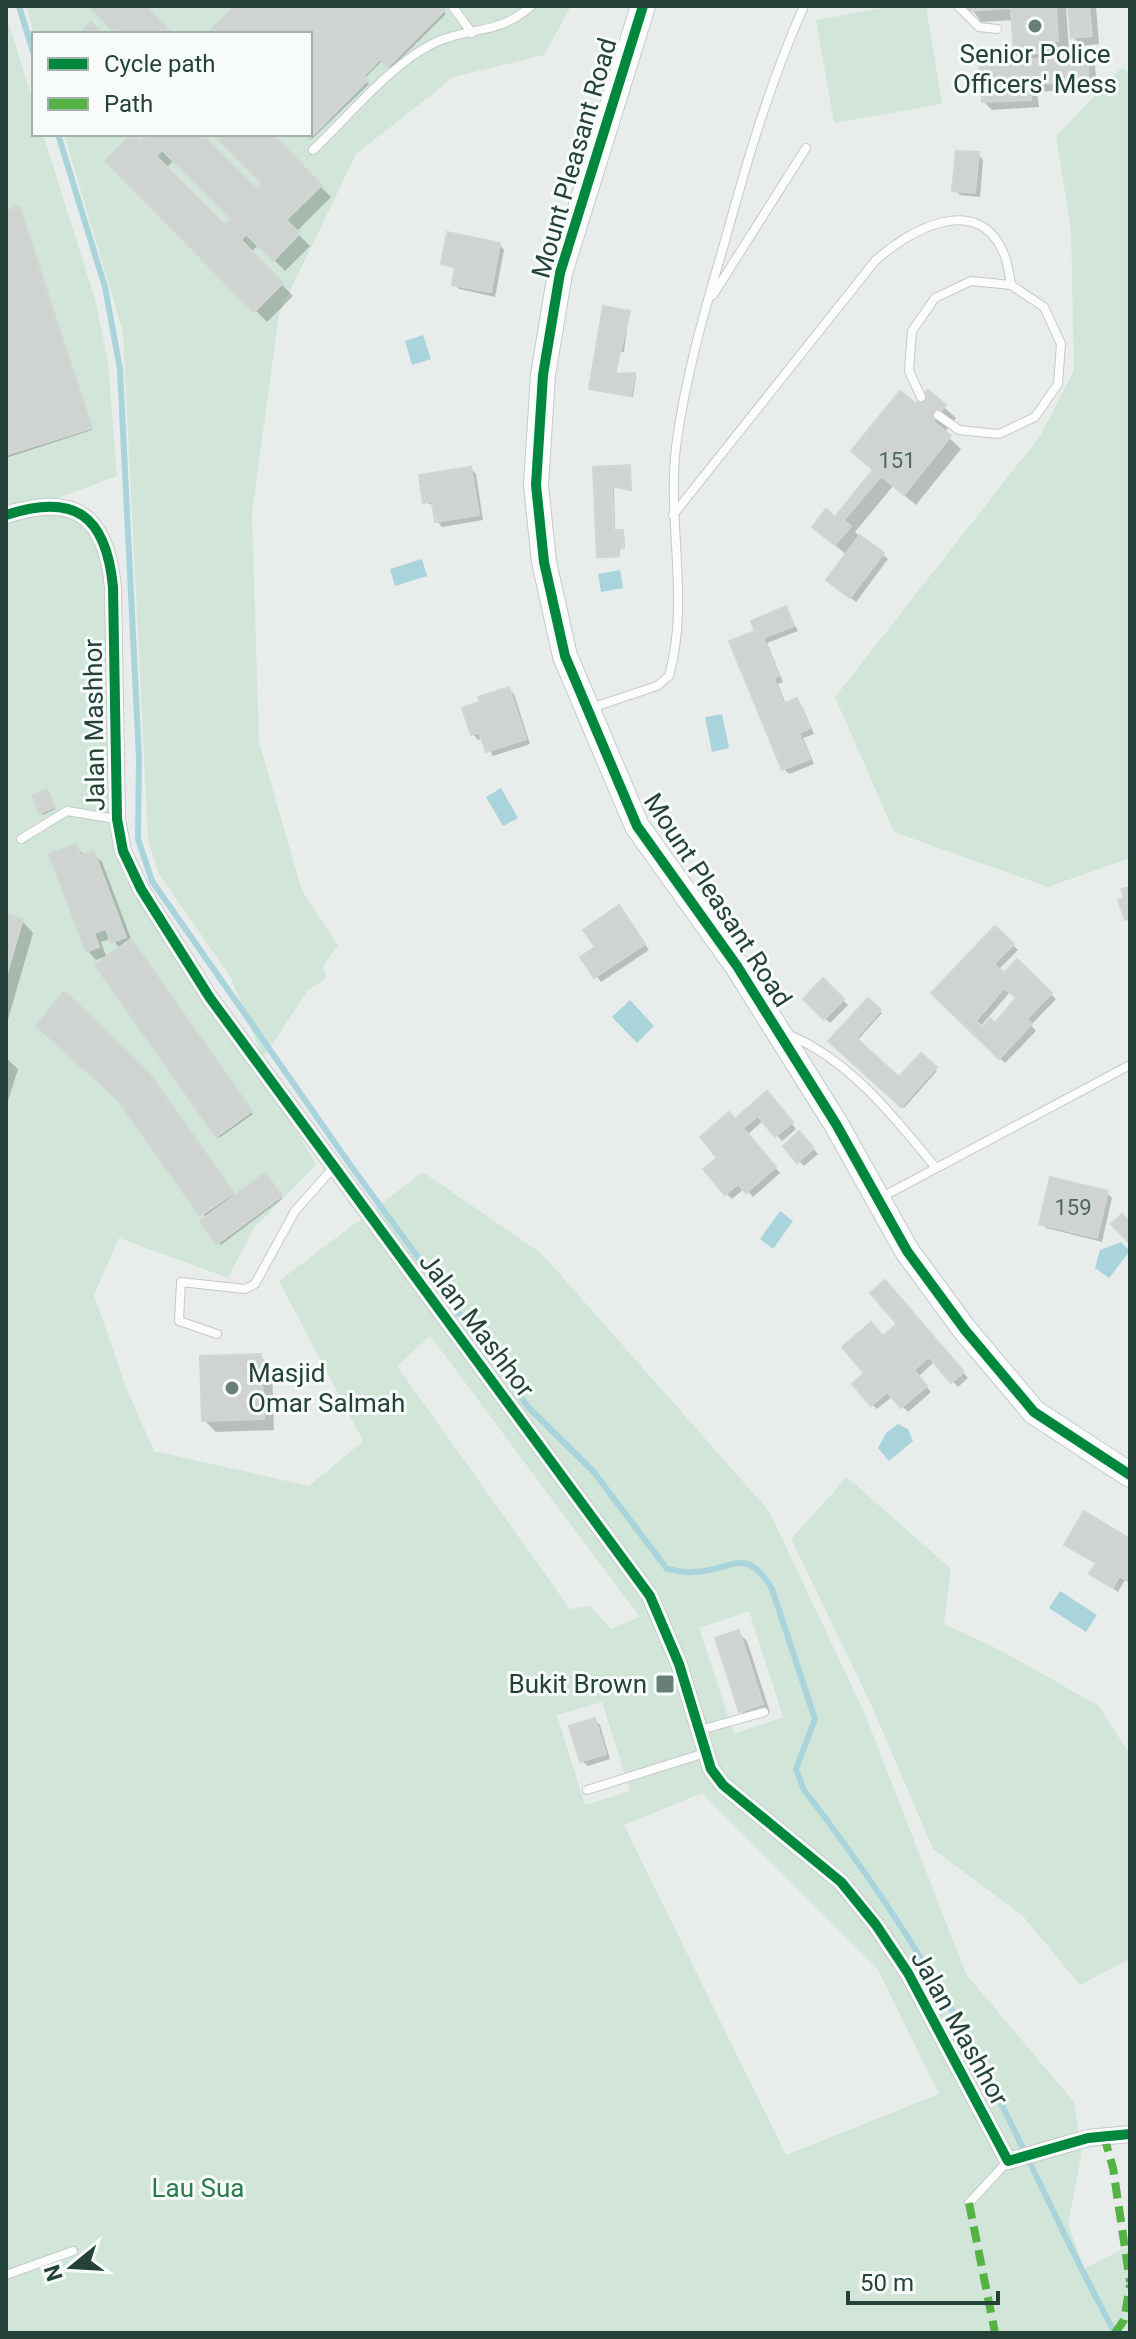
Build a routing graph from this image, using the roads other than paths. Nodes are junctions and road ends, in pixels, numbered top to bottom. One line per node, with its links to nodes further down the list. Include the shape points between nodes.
1 (452, 6): 7 (lane)
2 (531, 6): 7 (lane, via 513,22)
3 (643, 6): 16 (street, Mount Pleasant Road, via 560,273 543,375 536,485 544,562 565,656)
4 (804, 6): 11 (lane, via 759,122)
5 (958, 6): 6 (lane, via 979,27)
6 (997, 29)
7 (472, 33): 9 (lane, via 435,43 402,65)
8 (806, 148): 11 (lane)
9 (313, 150)
10 (1011, 285): 12 (lane, via 971,281 935,298 912,331 909,371); 13 (lane, via 1044,307 1061,344 1058,384 1035,417 999,434 959,430); 15 (lane, via 1004,253 981,226 942,222 899,239 875,261)
11 (706, 306): 15 (lane, via 676,445)
12 (921, 397)
13 (938, 415)
14 (6, 515): 17 (street, Jalan Mashhor, via 39,504 65,506 96,528 105,548 113,587)
15 (673, 515): 16 (lane, via 678,603 669,676)
16 (585, 710): 19 (street, Mount Pleasant Road, via 637,826)
17 (117, 819): 18 (lane, via 67,811); 21 (street, Jalan Mashhor, via 123,851 158,917)
18 (21, 839)
19 (777, 1030): 22 (lane, via 832,1059 888,1110); 23 (street, Mount Pleasant Road)
20 (1130, 1065): 22 (lane)
21 (333, 1168): 24 (lane, via 295,1211 255,1284 245,1289 181,1282 179,1321); 27 (street, Jalan Mashhor, via 650,1596)
22 (936, 1168): 23 (lane)
23 (878, 1199): 25 (street, Mount Pleasant Road, via 907,1251 1034,1412)
24 (217, 1334)
25 (1130, 1475)
26 (764, 1712): 27 (lane)
27 (700, 1730): 28 (street, Jalan Mashhor)
28 (705, 1753): 29 (lane); 31 (street, Jalan Mashhor, via 723,1785 841,1882 876,1925)
29 (587, 1790)
30 (1130, 2134): 31 (street, via 1088,2138)
31 (1022, 2158): 32 (lane)
32 (969, 2203)
33 (73, 2251): 34 (lane)
34 (6, 2275)

